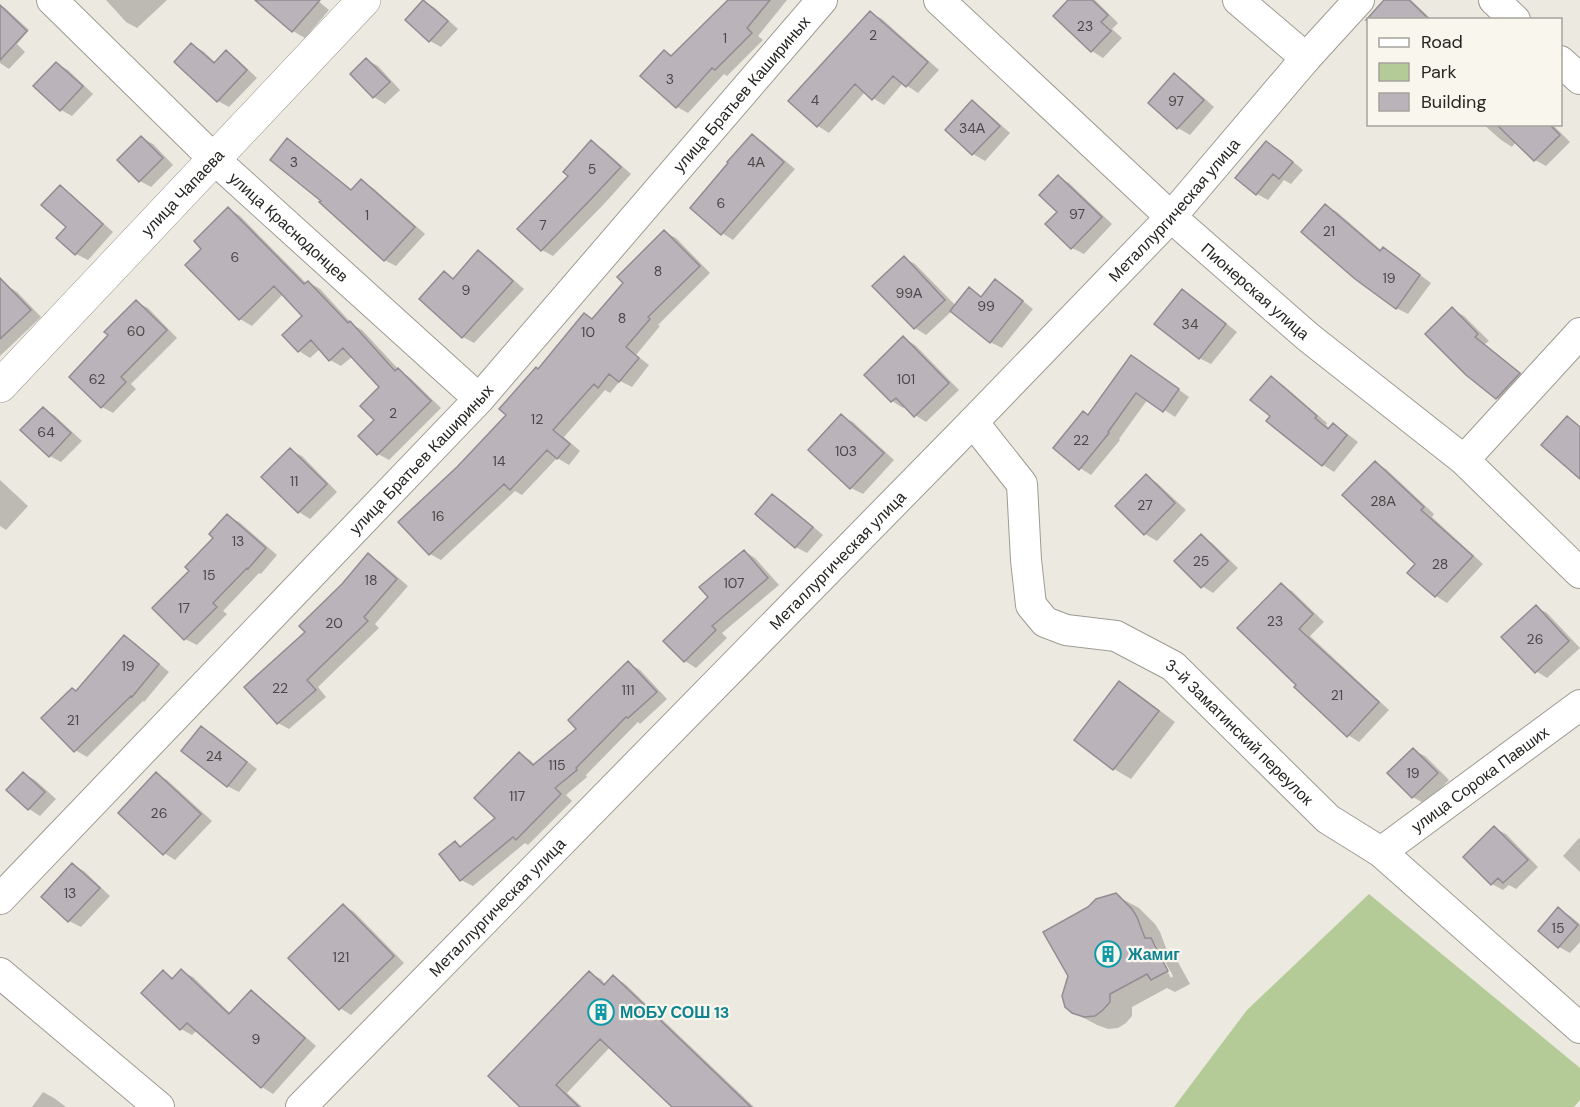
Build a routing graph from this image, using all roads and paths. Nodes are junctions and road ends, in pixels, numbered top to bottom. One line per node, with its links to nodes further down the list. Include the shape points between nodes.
1 (52, 0): 12 (street, улица Краснодонцев)
2 (364, 0): 12 (street, улица Чапаева)
3 (822, 0): 16 (street, улица Братьев Кашириных)
4 (939, 0): 13 (street, Пионерская улица)
5 (1238, 0): 9 (street)
6 (1359, 0): 9 (street, Металлургическая улица)
7 (1494, 0): 8 (street)
8 (1513, 18)
9 (1306, 58): 13 (street, Металлургическая улица)
10 (1562, 63): 11 (street)
11 (1580, 79)
12 (214, 159): 15 (street, улица Чапаева); 16 (street, улица Краснодонцев)
13 (1171, 217): 17 (street, Металлургическая улица); 18 (street, Пионерская улица, via 1308,338)
14 (1580, 333): 18 (street)
15 (0, 386)
16 (478, 399): 22 (street, улица Братьев Кашириных)
17 (972, 422): 21 (street, 3-й Заматинский переулок, via 1023,484 1031,605 1045,622 1066,630 1116,636 1173,666 1328,819); 26 (street, Металлургическая улица)
18 (1464, 460): 19 (street, Пионерская улица)
19 (1580, 573)
20 (1580, 705): 21 (street, улица Сорока Павших)
21 (1380, 852): 24 (street, 3-й Заматинский переулок)
22 (0, 899)
23 (0, 973): 25 (street)
24 (1580, 1028)
25 (159, 1107)
26 (301, 1107)

